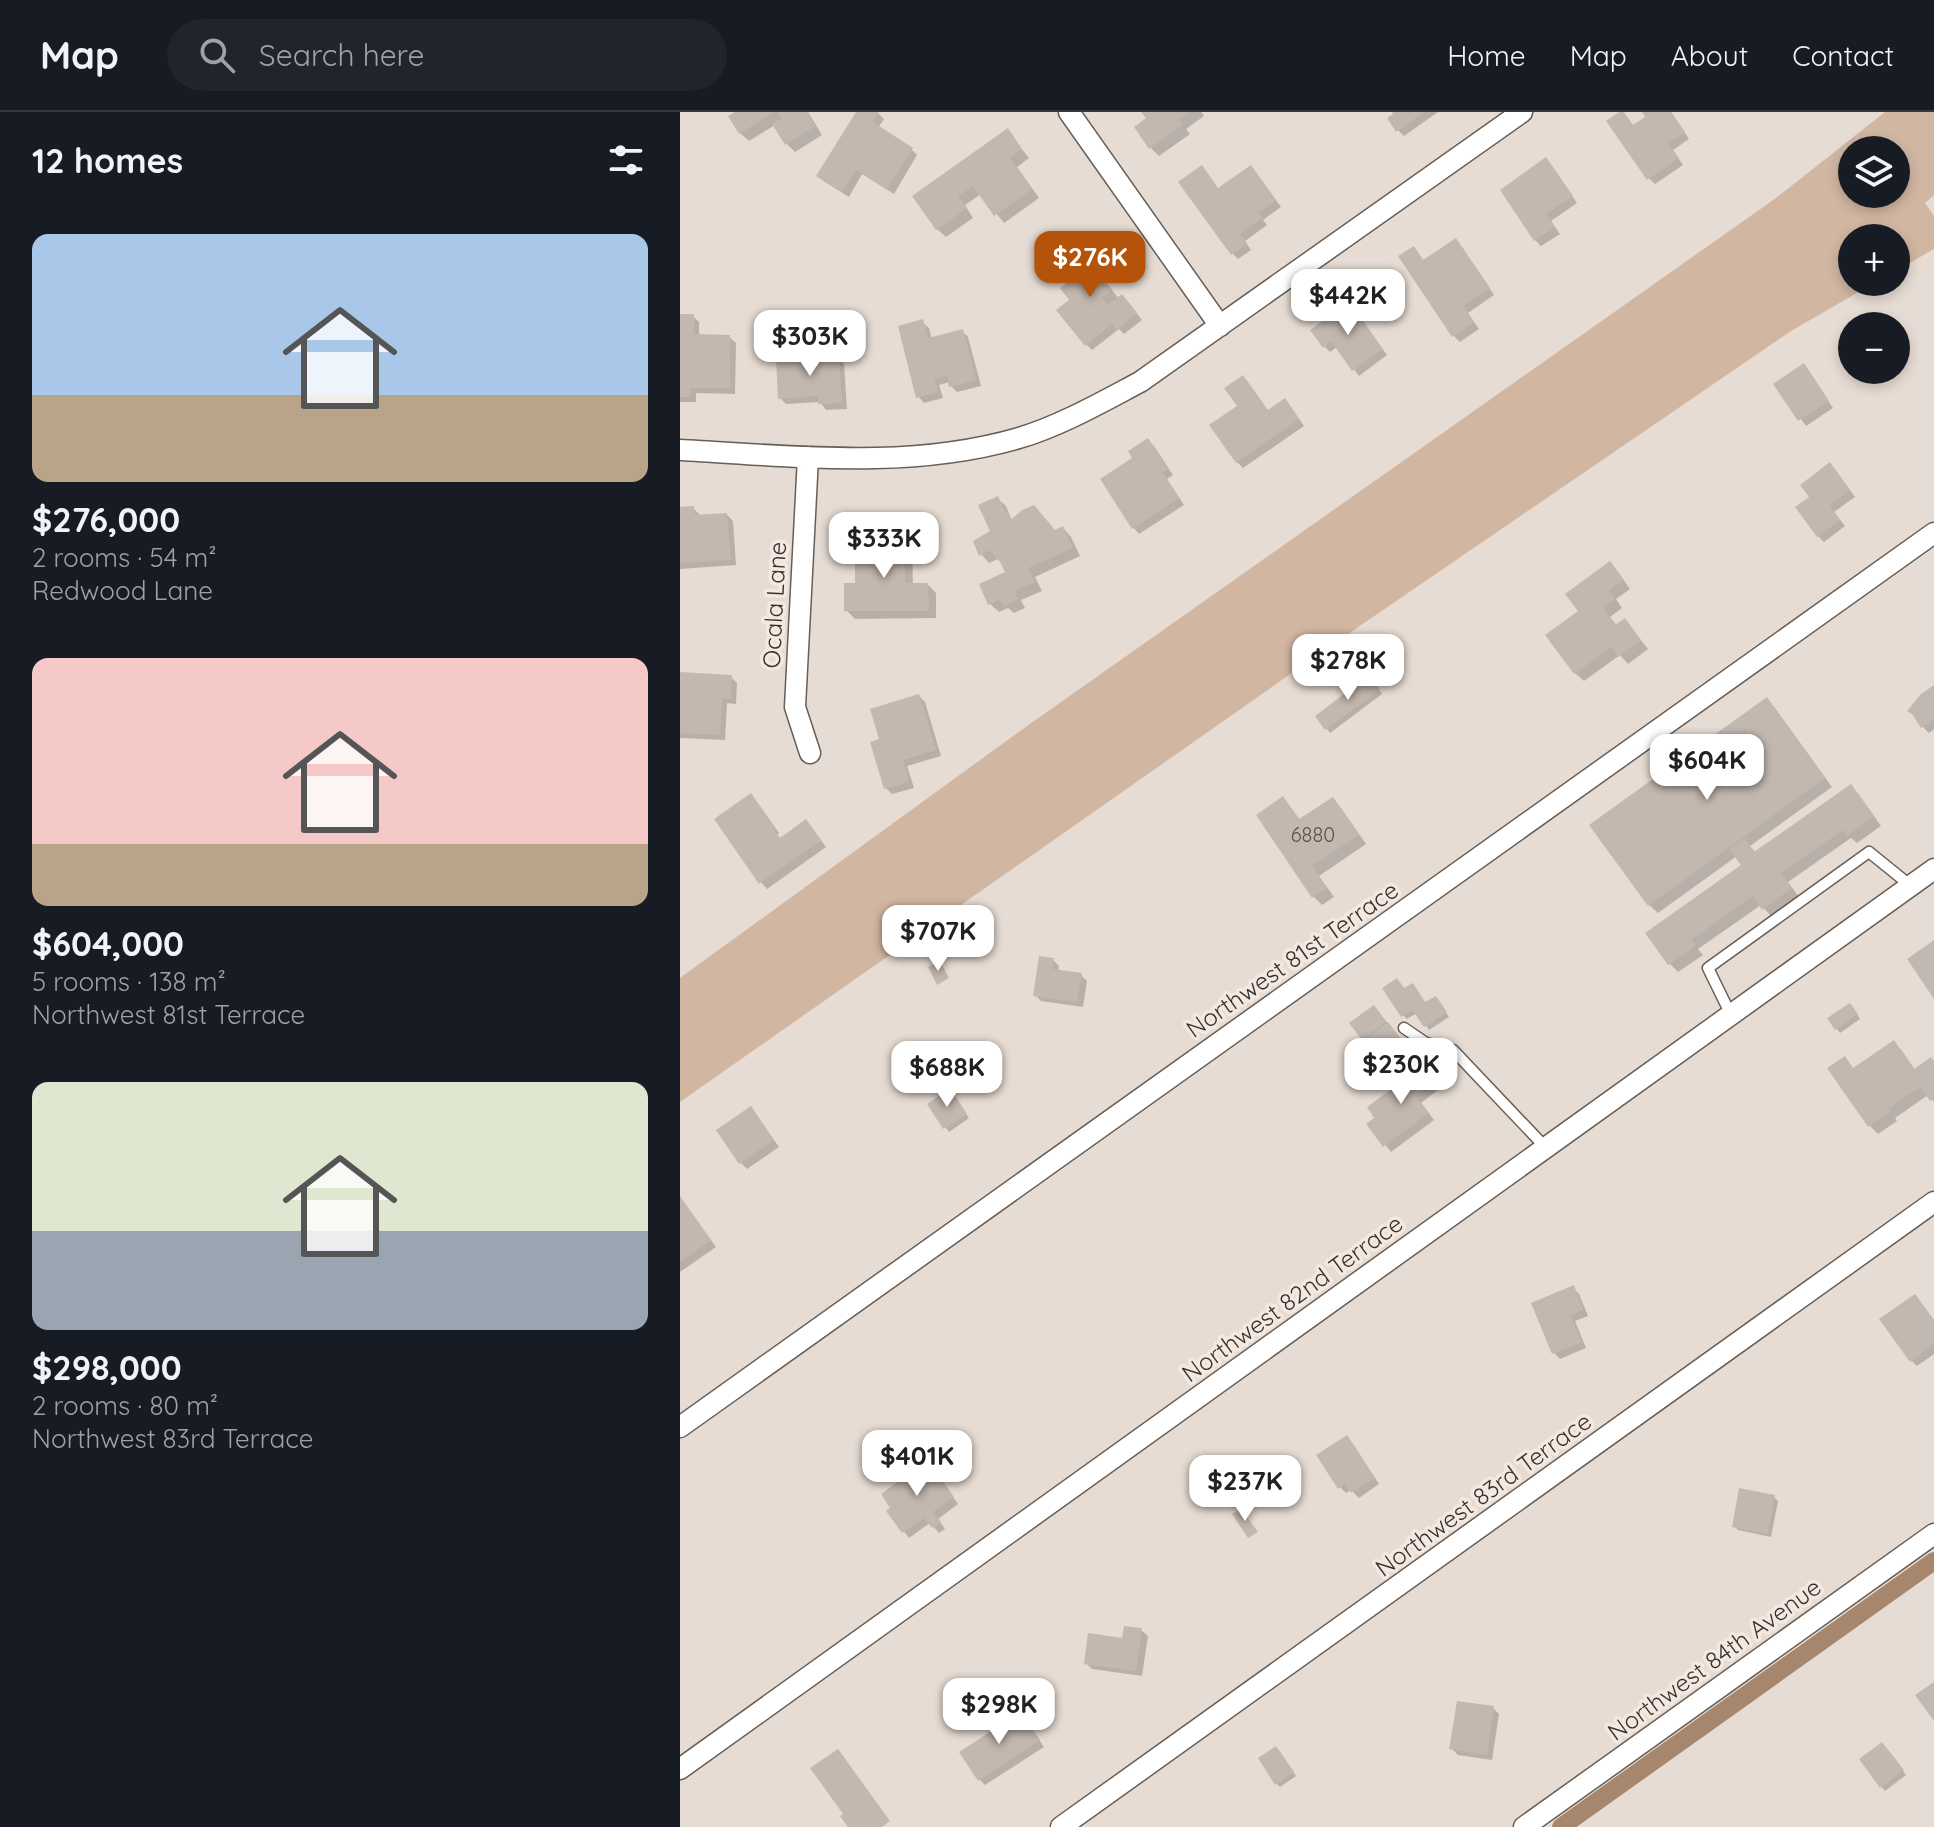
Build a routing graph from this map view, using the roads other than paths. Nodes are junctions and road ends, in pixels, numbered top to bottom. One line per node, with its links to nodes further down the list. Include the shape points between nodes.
1 (1069, 112): 3 (street)
2 (1522, 112): 3 (street)
3 (1220, 326): 5 (street, via 1140,382 1021,438 895,459)
4 (680, 450): 5 (street)
5 (808, 457): 7 (street, Ocala Lane, via 795,707)
6 (1934, 533): 14 (street, Northwest 81st Terrace)
7 (810, 753)
8 (1934, 869): 9 (street, Northwest 82nd Terrace)
9 (1911, 886): 10 (street, Northwest 82nd Terrace); 10 (lane, via 1869,852 1708,968)
10 (1731, 1015): 12 (street, Northwest 82nd Terrace)
11 (1404, 1028): 12 (lane, via 1426,1043 1453,1050)
12 (1546, 1148): 16 (street, Northwest 82nd Terrace)
13 (1934, 1202): 17 (street, Northwest 83rd Terrace)
14 (680, 1427)
15 (1934, 1534): 18 (street, Northwest 84th Avenue)
16 (680, 1769)
17 (1061, 1827)
18 (1524, 1827)

